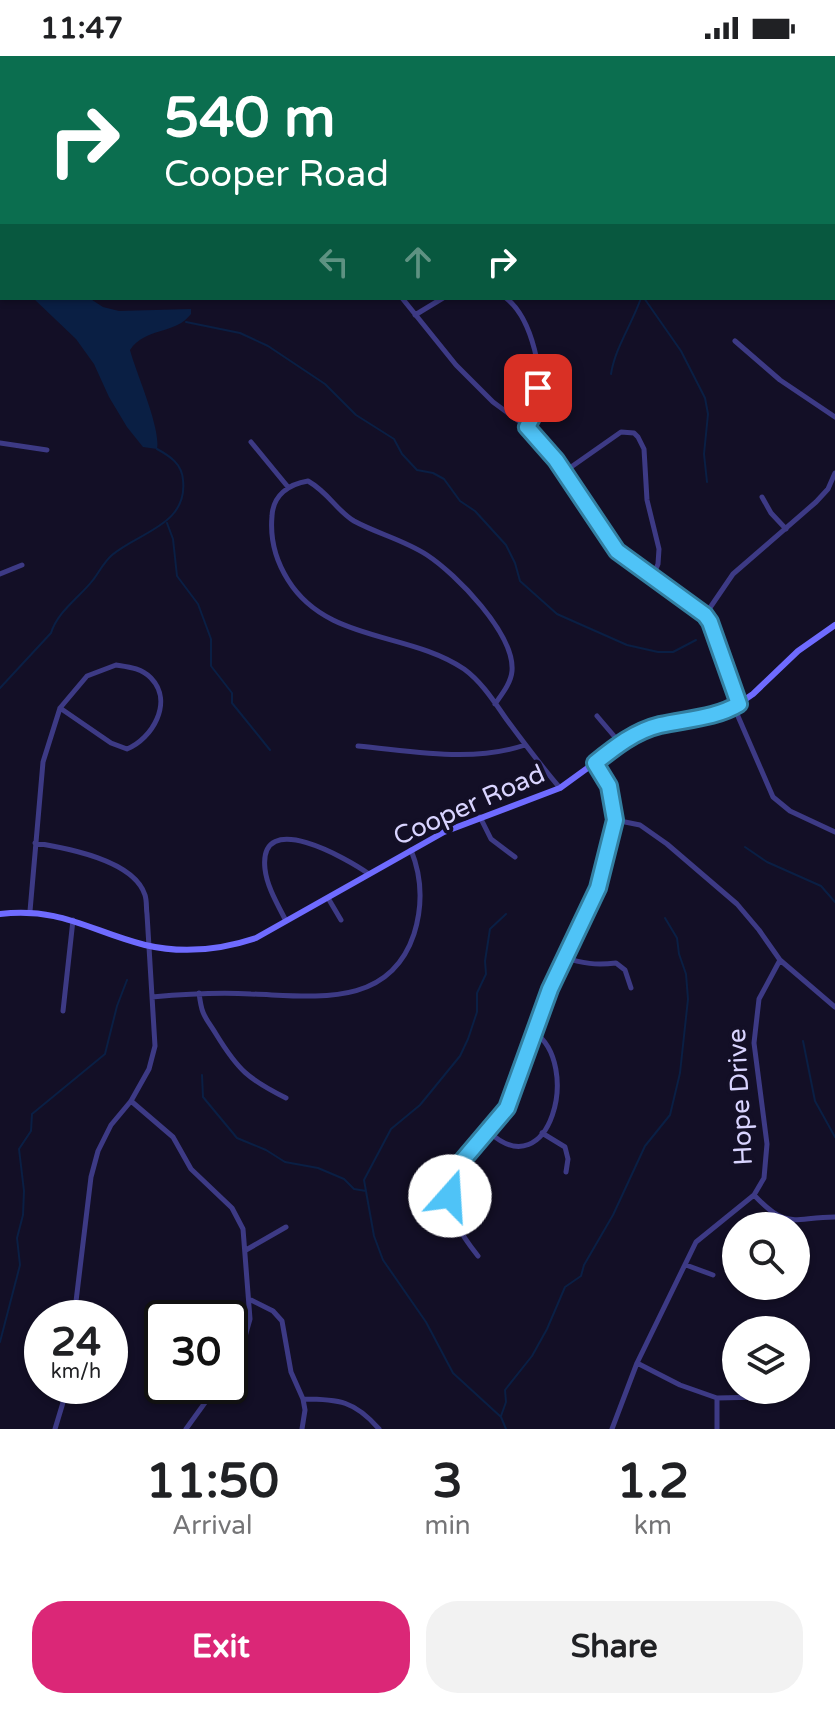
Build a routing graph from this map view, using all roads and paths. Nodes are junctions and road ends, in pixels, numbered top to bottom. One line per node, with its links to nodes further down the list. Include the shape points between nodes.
1 (404, 300): 4 (street)
2 (440, 300): 4 (street)
3 (508, 300): 7 (street, via 524,318 537,361 538,399)
4 (415, 315): 7 (street, via 466,375)
5 (735, 341): 6 (street)
6 (835, 417)
7 (527, 427): 11 (street)
8 (251, 442): 13 (street)
9 (0, 443): 10 (street)
10 (47, 450)
11 (564, 472): 18 (street, via 617,551); 18 (street, via 621,432 638,437 659,549)
12 (835, 473): 15 (street, via 828,489)
13 (288, 487): 21 (street, via 308,481 351,519 425,553 466,588 509,653 512,675); 21 (street, via 274,504 272,539 281,569 298,595 335,622 441,656 465,670)
14 (762, 497): 15 (street)
15 (786, 529): 19 (street, via 733,574)
16 (22, 565): 17 (street)
17 (0, 574)
18 (652, 578): 19 (street)
19 (705, 615): 22 (street)
20 (835, 625): 22 (street, Cooper Road)
21 (495, 704): 26 (street)
22 (737, 706): 25 (street, Cooper Road, via 657,725); 32 (street, via 773,797)
23 (60, 708): 23 (street, via 127,749 152,732 159,695 150,677 116,665 87,676); 33 (street, via 43,762)
24 (597, 716): 25 (street)
25 (620, 743): 28 (street, Cooper Road)
26 (525, 745): 27 (street, via 479,755); 29 (street)
27 (358, 746)
28 (595, 763): 29 (street, Cooper Road); 31 (street, via 609,786)
29 (560, 788): 30 (street, Cooper Road)
30 (480, 817): 34 (street, Cooper Road); 35 (street, via 491,839)
31 (615, 820): 44 (street, via 593,902); 45 (street, via 640,825 667,844 737,904)
32 (835, 832)
33 (35, 843): 38 (street); 43 (street, via 92,856 132,876 145,896)
34 (411, 850): 36 (street, Cooper Road); 47 (street, via 421,887 416,928 409,949 380,981 317,997)
35 (515, 857)
36 (369, 874): 37 (street, Cooper Road); 42 (street, via 306,842 276,841 266,852 264,867)
37 (328, 898): 41 (street); 42 (street, Cooper Road)
38 (30, 911): 39 (street, Cooper Road); 40 (street, Cooper Road)
39 (0, 914)
40 (73, 919): 43 (street, Cooper Road); 50 (street)
41 (341, 920)
42 (286, 921): 43 (street, Cooper Road, via 225,947)
43 (148, 945): 48 (street)
44 (564, 957): 46 (street, via 596,965 616,963 625,970); 51 (street)
45 (780, 960): 49 (street); 57 (street, Hope Drive, via 764,985 756,1012 754,1043 768,1158)
46 (631, 988)
47 (199, 993): 48 (street); 52 (street, via 205,1021 234,1064)
48 (152, 997): 53 (street, via 155,1046)
49 (835, 1007)
50 (63, 1011)
51 (534, 1032): 54 (street, via 507,1108); 55 (street, via 551,1051 558,1096)
52 (286, 1098)
53 (131, 1101): 60 (street, via 173,1137 191,1169 232,1208); 64 (street, via 98,1151)
54 (489, 1132): 55 (street, via 499,1141 526,1147); 61 (street, via 464,1158 451,1186 451,1211)
55 (542, 1133): 56 (street, via 565,1147)
56 (566, 1172)
57 (754, 1195): 58 (street, via 785,1220); 62 (street, Hope Drive, via 696,1242)
58 (835, 1217)
59 (286, 1227): 60 (street)
60 (246, 1250): 65 (street)
61 (478, 1256)
62 (686, 1265): 63 (street); 67 (street, Hope Drive)
63 (713, 1275)
64 (76, 1300)
65 (251, 1300): 66 (street); 70 (street, via 282,1321 291,1372)
66 (248, 1330)
67 (637, 1363): 68 (street); 77 (street, Hope Drive)
68 (717, 1398): 69 (street); 78 (street)
69 (722, 1398)
70 (303, 1399): 75 (street); 76 (street, via 347,1402)
71 (63, 1404): 74 (street)
72 (205, 1404): 73 (street)
73 (189, 1427)
74 (55, 1429)
75 (302, 1429)
76 (379, 1429)
77 (612, 1429)
78 (717, 1429)

